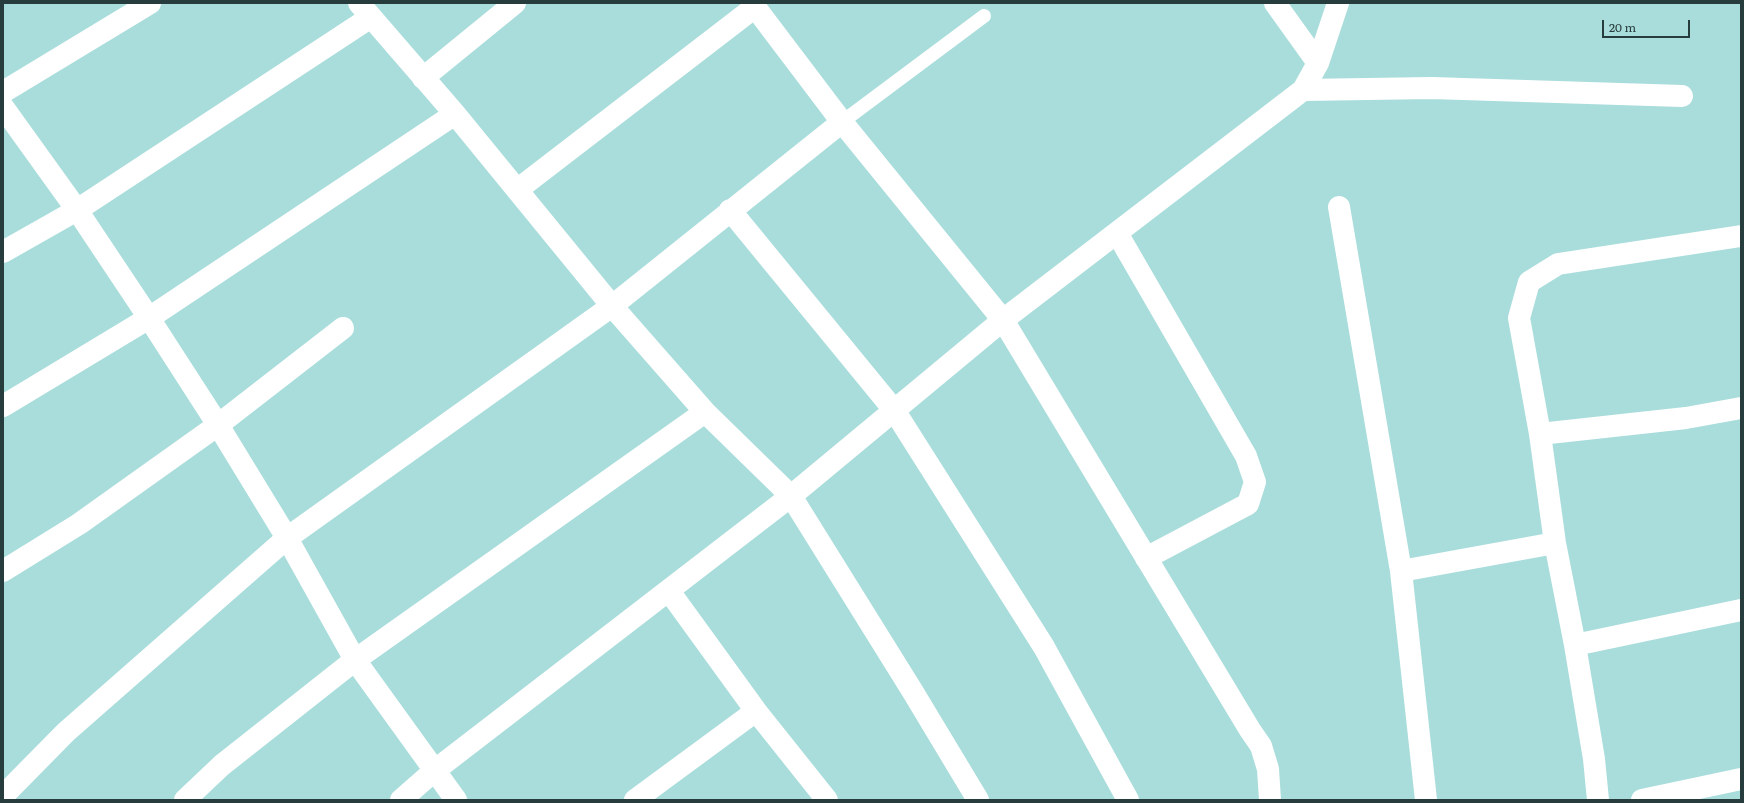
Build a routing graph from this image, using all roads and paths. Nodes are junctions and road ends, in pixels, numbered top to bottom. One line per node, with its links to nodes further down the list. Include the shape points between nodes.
1 (150, 3): 11 (street)
2 (515, 3): 9 (street)
3 (1275, 3): 8 (street)
4 (1338, 3): 8 (street)
5 (756, 4): 15 (street); 16 (street)
6 (365, 10): 9 (street); 18 (street)
7 (984, 16): 15 (lane)
8 (1318, 63): 10 (street)
9 (423, 78): 14 (street)
10 (1303, 90): 12 (street, via 1432,88); 20 (street)
11 (3, 92)
12 (1682, 96)
13 (3, 107): 18 (street)
14 (455, 114): 16 (street); 24 (street)
15 (842, 122): 19 (street); 25 (street)
16 (517, 190): 23 (street)
17 (1339, 207): 38 (street)
18 (77, 210): 22 (street); 24 (street)
19 (730, 210): 23 (street); 29 (street)
20 (1117, 233): 25 (street); 36 (street, via 1246,456 1255,482 1248,504)
21 (1741, 236): 32 (street, via 1558,264 1529,282 1519,318)
22 (3, 252)
23 (612, 306): 30 (street); 34 (street)
24 (149, 318): 27 (street); 31 (street)
25 (1003, 320): 29 (street); 36 (street)
26 (344, 328): 31 (street)
27 (3, 406)
28 (1741, 408): 32 (street, via 1686,418)
29 (894, 410): 33 (street); 53 (street, via 1044,647)
30 (705, 412): 33 (street); 42 (street)
31 (218, 425): 34 (street); 37 (street, via 79,524)
32 (1540, 434): 35 (street)
33 (791, 496): 39 (street); 52 (street, via 914,692)
34 (287, 538): 42 (street); 46 (street, via 66,732)
35 (1555, 543): 38 (street); 41 (street)
36 (1146, 558): 54 (street, via 1262,746 1268,769)
37 (3, 571)
38 (1400, 572): 55 (street)
39 (669, 591): 43 (street); 44 (street)
40 (1741, 610): 41 (street)
41 (1575, 645): 56 (street, via 1594,759)
42 (355, 660): 44 (street); 47 (street, via 222,765)
43 (756, 711): 50 (street); 51 (street)
44 (434, 771): 48 (street); 49 (street)
45 (1741, 779): 57 (street)
46 (3, 796)
47 (185, 800)
48 (401, 800)
49 (456, 800)
50 (635, 800)
51 (827, 800)
52 (978, 800)
53 (1128, 800)
54 (1270, 800)
55 (1426, 800)
56 (1598, 800)
57 (1642, 800)

